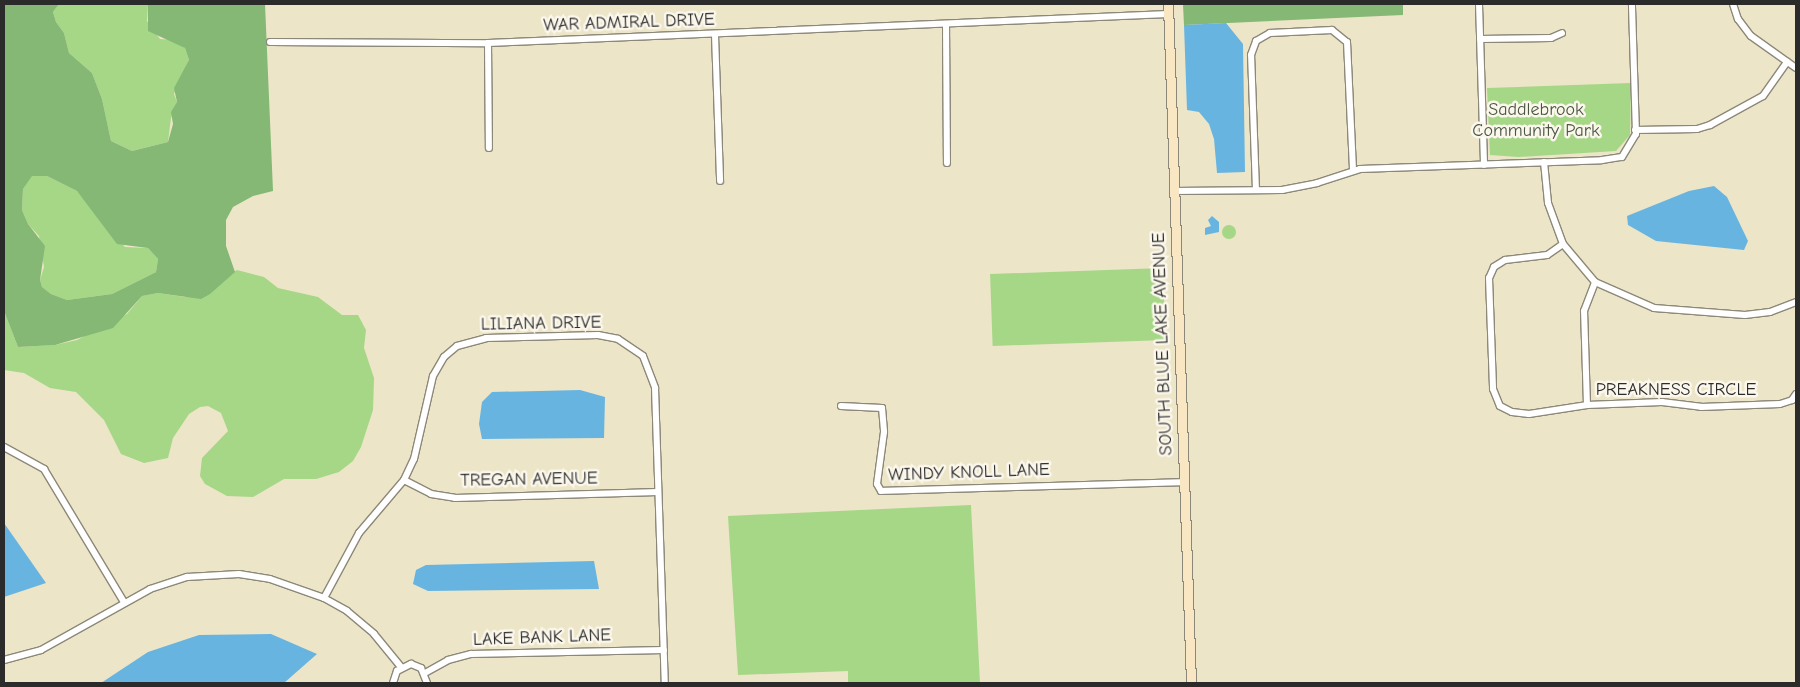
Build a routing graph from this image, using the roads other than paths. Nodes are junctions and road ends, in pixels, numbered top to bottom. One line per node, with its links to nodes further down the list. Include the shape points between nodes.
1 (1168, 4): 5 (main road, SOUTH BLUE LAKE AVENUE)
2 (1480, 4): 9 (street)
3 (1632, 4): 14 (street)
4 (1733, 4): 12 (street, via 1738,19 1751,36)
5 (1168, 14): 6 (street, WAR ADMIRAL DRIVE); 22 (main road, SOUTH BLUE LAKE AVENUE)
6 (946, 24): 8 (street, WAR ADMIRAL DRIVE); 17 (street)
7 (1562, 33): 9 (street, via 1551,38)
8 (715, 35): 11 (street, WAR ADMIRAL DRIVE); 20 (street)
9 (1480, 39): 18 (street)
10 (270, 42): 11 (street, WAR ADMIRAL DRIVE)
11 (488, 42): 15 (street)
12 (1787, 62): 13 (street); 14 (street, via 1763,96 1710,125 1698,129)
13 (1796, 68)
14 (1636, 130): 16 (street, via 1630,149 1622,157)
15 (490, 148)
16 (1544, 162): 18 (street); 23 (street, via 1548,203)
17 (947, 163)
18 (1484, 164): 19 (street)
19 (1353, 171): 21 (street, via 1282,190); 21 (street, via 1347,42 1332,30 1270,33 1256,40 1251,55)
20 (720, 181)
21 (1256, 190): 22 (street)
22 (1173, 191): 31 (main road, SOUTH BLUE LAKE AVENUE)
23 (1563, 244): 24 (street); 27 (street, PREAKNESS CIRCLE, via 1547,255 1505,260 1494,267 1489,278 1493,389 1500,406 1512,412 1529,414)
24 (1595, 282): 25 (street, via 1654,308 1745,314 1770,312); 27 (street, via 1584,311)
25 (1796, 302)
26 (1796, 394): 27 (street, PREAKNESS CIRCLE, via 1792,400 1780,404 1701,407 1662,402)
27 (1587, 405)
28 (841, 406): 31 (street, WINDY KNOLL LANE, via 882,408 884,432 877,484 881,491)
29 (4, 447): 34 (street, via 44,469)
30 (404, 480): 32 (street, TREGAN AVENUE, via 431,494 455,498); 32 (street, LILIANA DRIVE, via 422,435 433,376 444,357 457,346 486,338 598,335 618,339 635,348 651,372 655,388); 33 (street, LILIANA DRIVE, via 359,533)
31 (1185, 482): 42 (main road, SOUTH BLUE LAKE AVENUE)
32 (658, 492): 35 (street, LILIANA DRIVE)
33 (324, 598): 34 (street, via 270,579 239,574 187,577 150,588); 37 (street, via 347,611 374,634)
34 (124, 602): 36 (street, via 41,650)
35 (664, 650): 38 (street, LAKE BANK LANE, via 471,654 448,660); 41 (street, LILIANA DRIVE)
36 (4, 660)
37 (401, 667): 38 (street, via 411,664); 39 (street)
38 (425, 673): 40 (street)
39 (393, 683)
40 (427, 683)
41 (665, 683)
42 (1191, 683)

